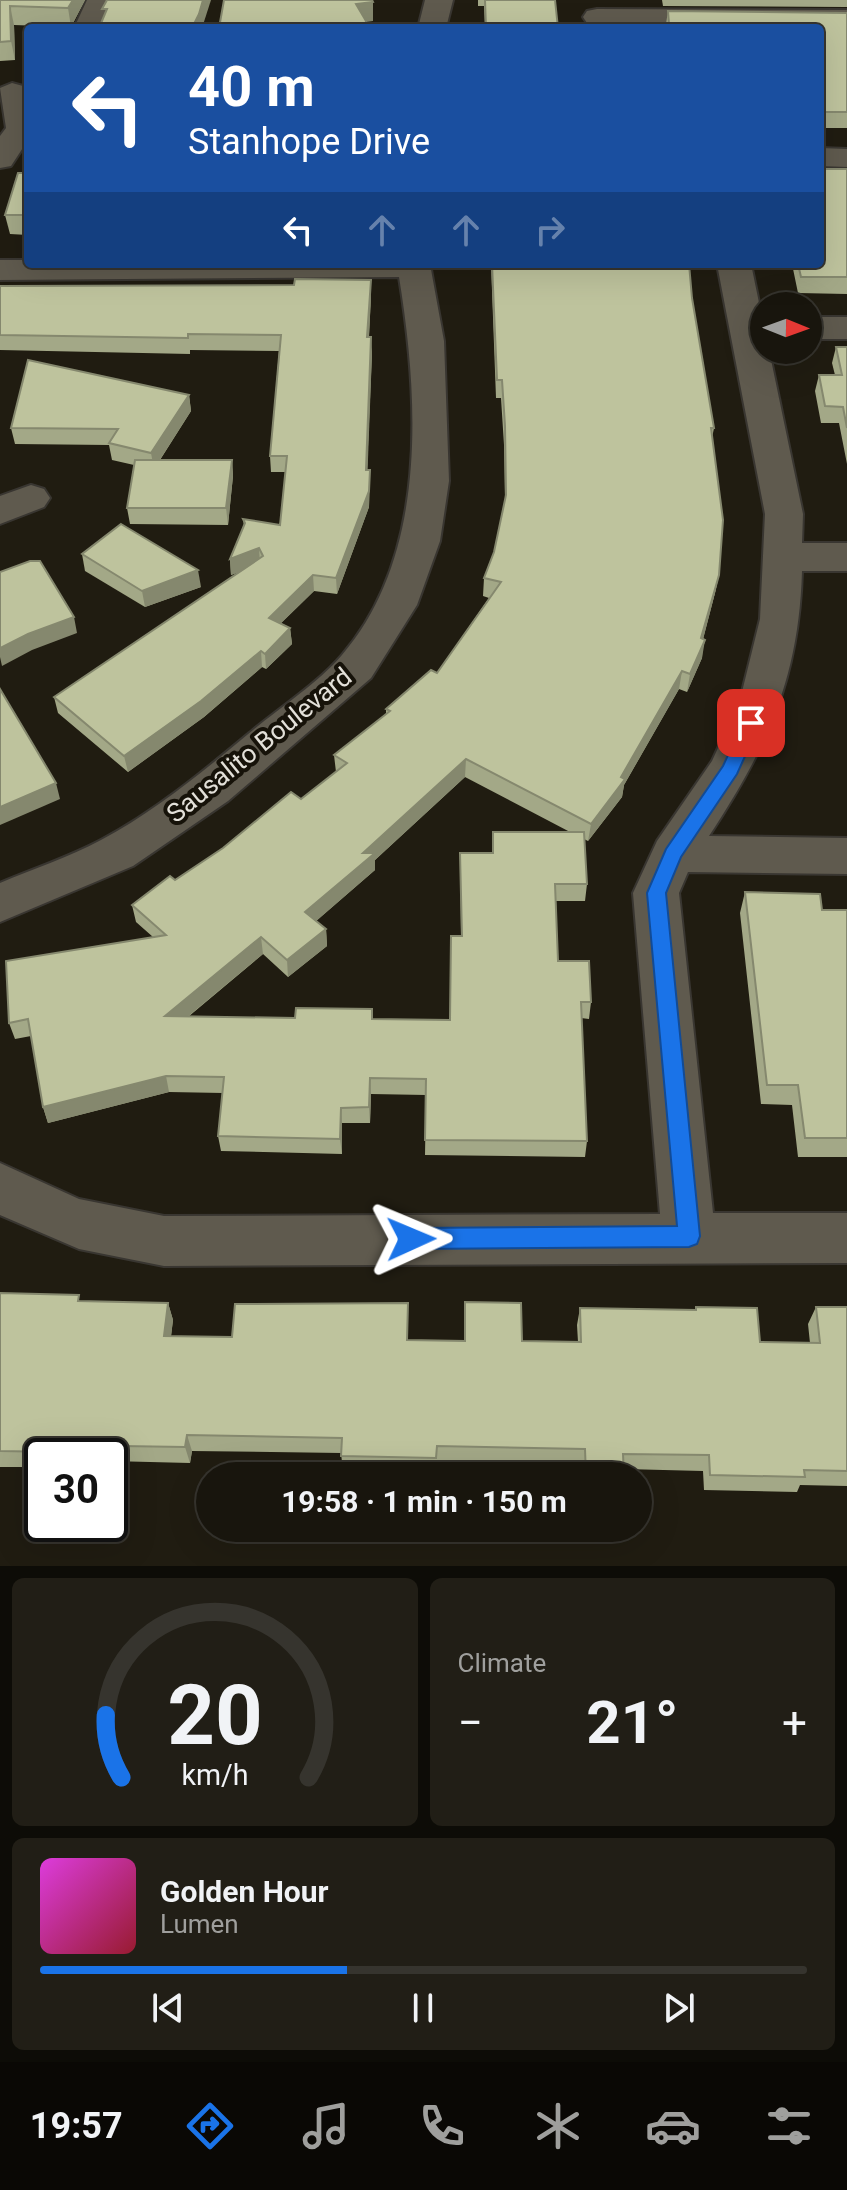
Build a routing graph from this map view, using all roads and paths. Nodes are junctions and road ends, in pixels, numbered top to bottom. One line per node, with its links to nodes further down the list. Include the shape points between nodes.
1 (101, 0): 5 (street)
2 (439, 0): 6 (street)
3 (597, 15): 4 (street)
4 (847, 18)
5 (90, 24)
6 (433, 24)
7 (12, 92): 10 (street, via 21,128)
8 (824, 157): 9 (street)
9 (847, 158)
10 (0, 159)
11 (206, 268): 14 (street)
12 (412, 268): 23 (street, Sausalito Boulevard, via 427,341 430,481 420,541 397,605 356,667 212,789 117,853)
13 (735, 268): 15 (street)
14 (0, 270)
15 (750, 313)
16 (822, 328): 17 (street)
17 (847, 328)
18 (761, 364): 19 (street, via 784,514)
19 (783, 557): 20 (street); 21 (street, via 780,619 761,700 730,769)
20 (847, 557)
21 (673, 854): 22 (street); 25 (street, via 656,893)
22 (847, 856)
23 (0, 903)
24 (0, 1187): 25 (street, via 48,1214 107,1234 164,1241)
25 (689, 1236): 26 (street)
26 (847, 1238)

